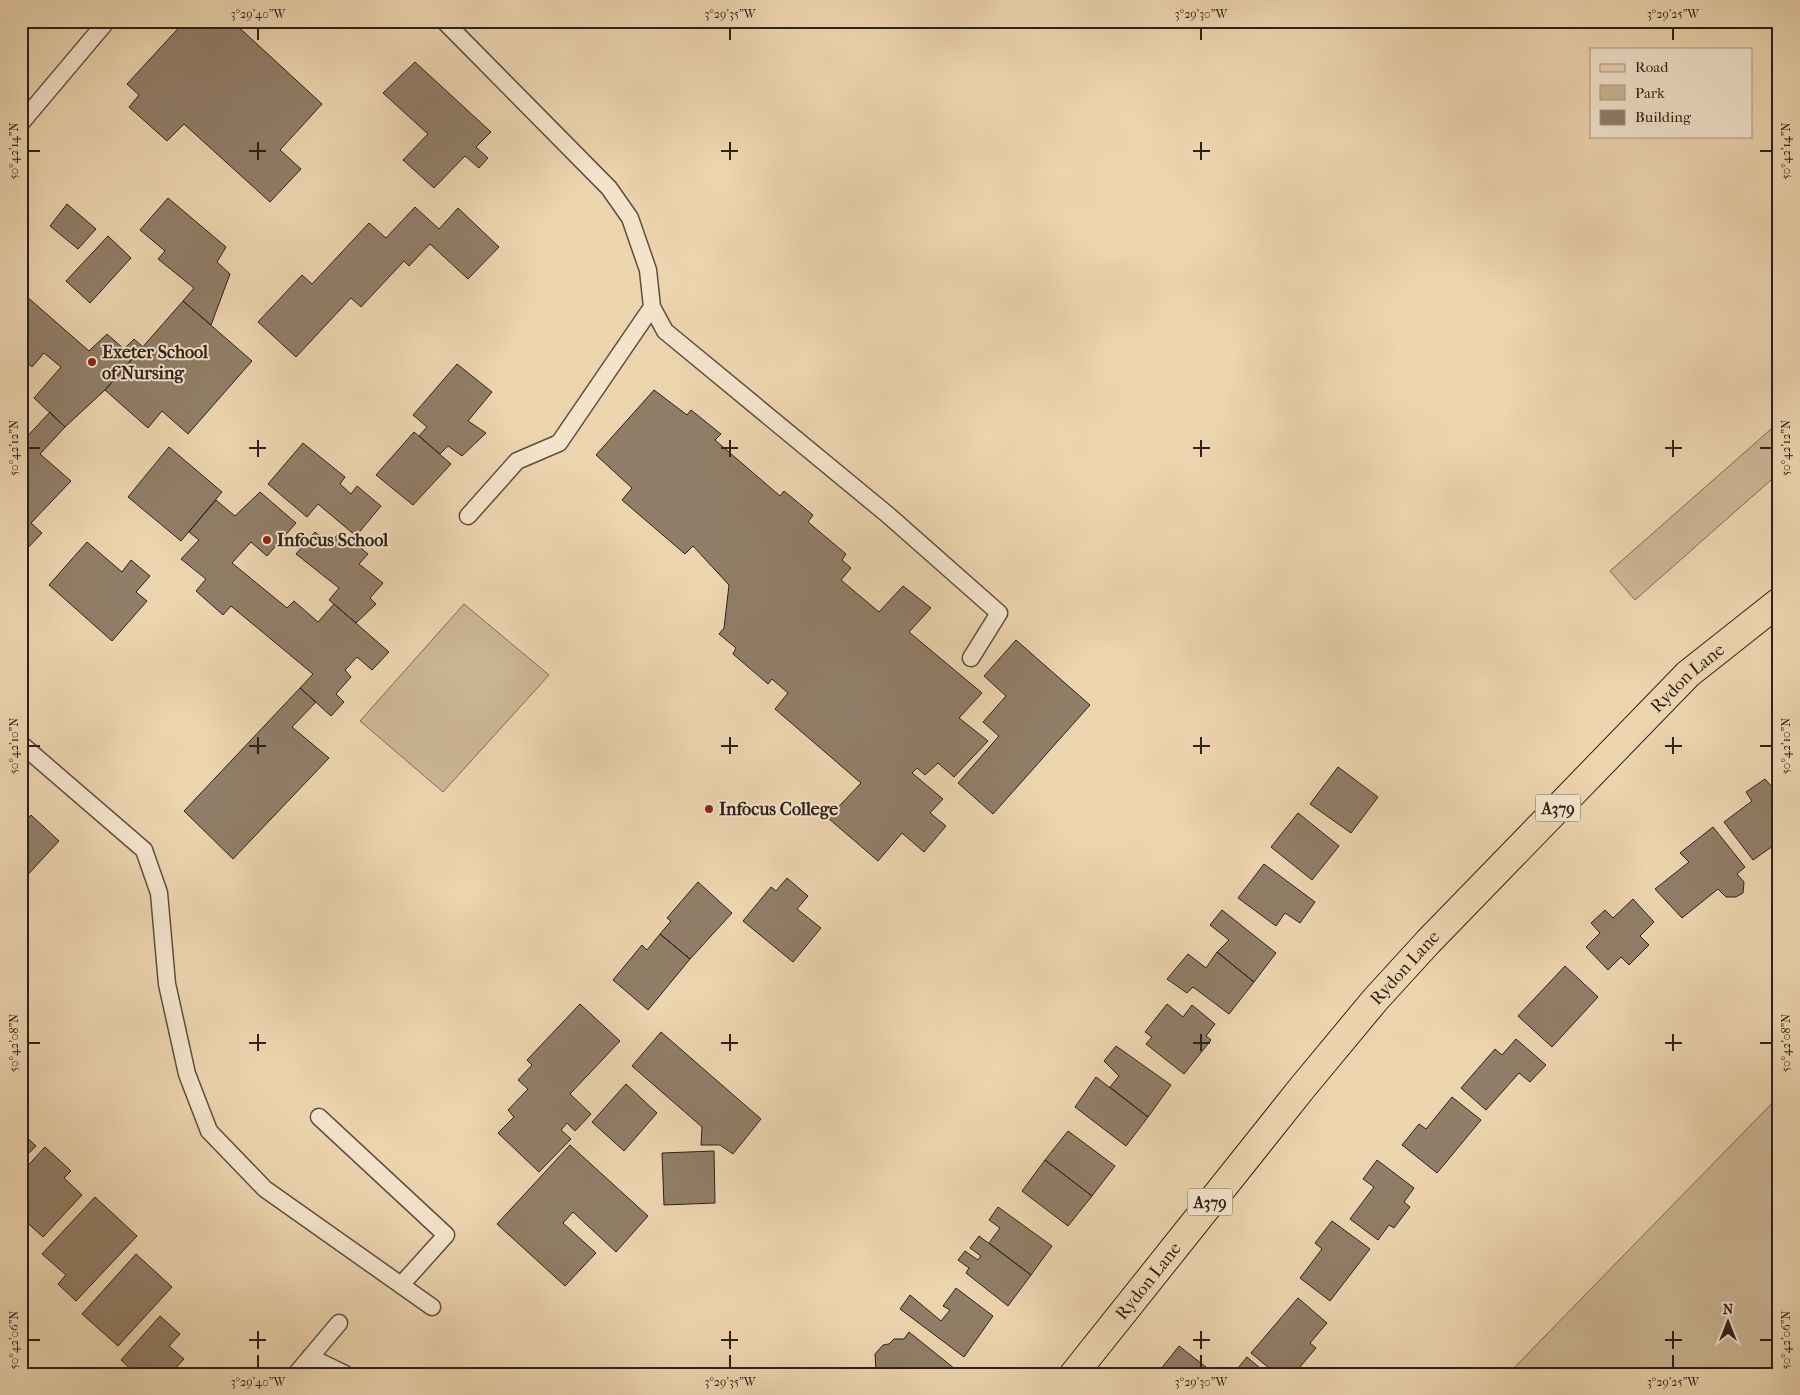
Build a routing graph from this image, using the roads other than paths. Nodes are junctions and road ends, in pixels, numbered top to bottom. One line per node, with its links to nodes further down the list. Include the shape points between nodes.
1 (107, 21): 3 (lane)
2 (444, 21): 4 (lane, via 609,188 630,218 648,270)
3 (21, 123)
4 (652, 307): 5 (lane, via 559,443 517,461); 7 (lane, via 664,331 888,515 999,613)
5 (468, 516)
6 (1779, 602): 16 (main road, Rydon Lane / A379, via 1688,674 1401,971 1296,1096)
7 (971, 658)
8 (21, 744): 10 (lane, via 144,850 159,893 167,984 187,1074 209,1131 265,1190)
9 (319, 1117): 10 (lane, via 446,1236)
10 (401, 1285): 11 (lane)
11 (432, 1307)
12 (339, 1323): 13 (lane)
13 (310, 1358): 14 (lane); 15 (lane)
14 (296, 1374)
15 (345, 1374)
16 (1074, 1374)

